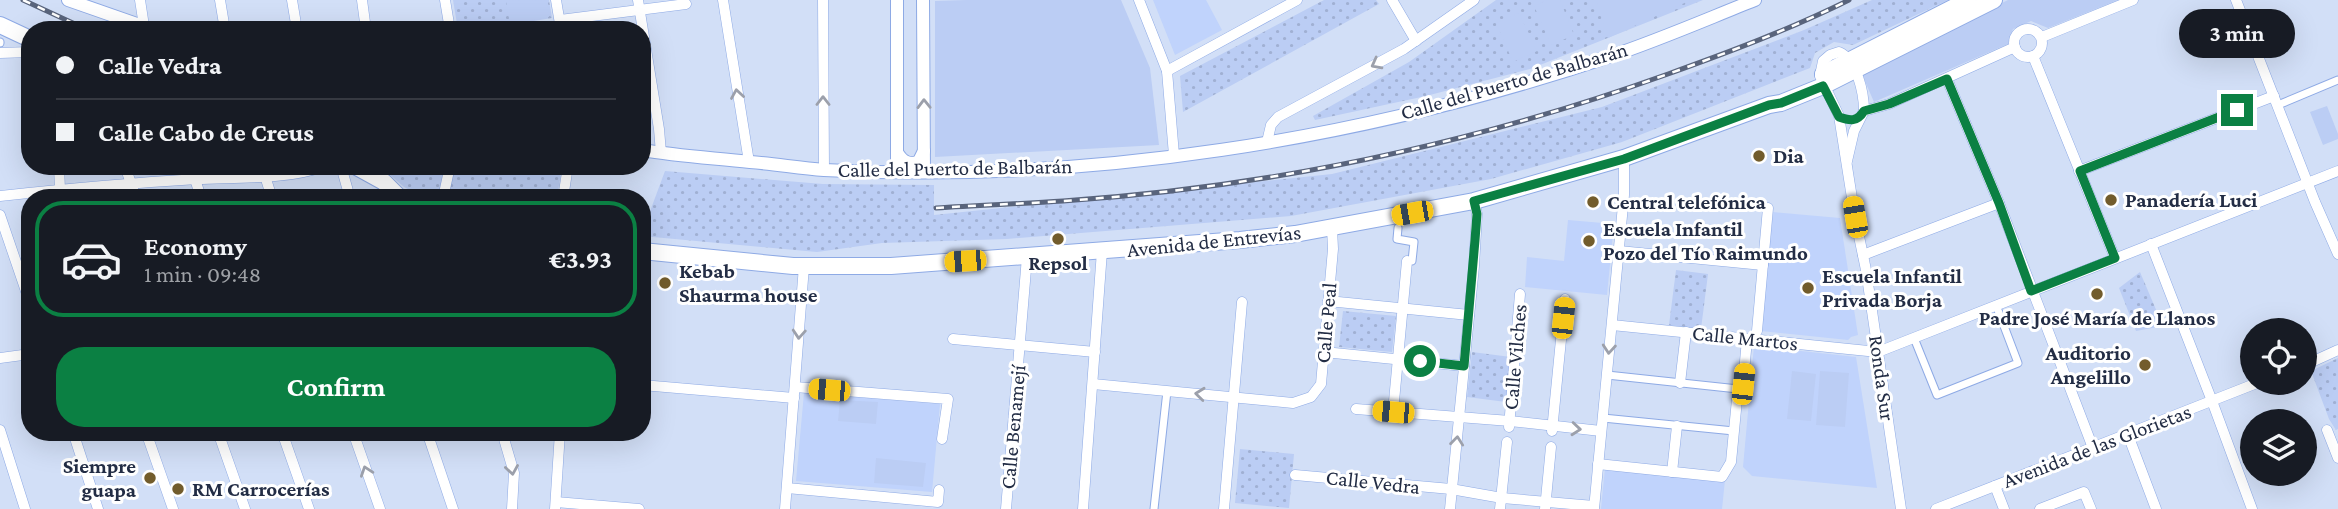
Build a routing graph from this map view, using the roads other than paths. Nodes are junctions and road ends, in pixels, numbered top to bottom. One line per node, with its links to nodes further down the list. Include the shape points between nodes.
1 (68, 0): 23 (street)
2 (140, 0): 24 (street)
3 (220, 0): 25 (street)
4 (292, 0): 26 (street)
5 (362, 0): 27 (street)
6 (444, 0): 28 (street)
7 (556, 0): 29 (street)
8 (723, 0): 55 (street, one-way to 8)
9 (823, 0): 57 (street, one-way to 9)
10 (897, 0): 52 (street)
11 (923, 0): 50 (street, one-way to 11)
12 (1139, 0): 40 (street)
13 (1297, 0): 40 (street)
14 (1392, 0): 34 (street)
15 (1474, 0): 34 (street)
16 (1755, 0): 48 (street, Calle del Puerto de Balbarán, via 1612,56 1527,81 1449,103)
17 (1968, 0): 39 (main road, Avenida de Entrevías)
18 (1994, 0): 39 (main road, Avenida de Entrevías)
19 (2133, 0): 33 (street)
20 (2236, 0): 45 (street)
21 (686, 4): 22 (street)
22 (639, 5): 30 (street)
23 (129, 21)
24 (147, 21)
25 (224, 21)
26 (296, 21)
27 (365, 21)
28 (448, 21)
29 (560, 21)
30 (577, 21)
31 (0, 25): 32 (main road)
32 (21, 35)
33 (2042, 37): 35 (street, via 2034,29 2023,29 2015,37); 38 (street, via 2042,48)
34 (1416, 41): 48 (street, one-way to 48, via 1278,117)
35 (2015, 47): 38 (street, via 2022,56); 41 (street)
36 (21, 52): 37 (street)
37 (0, 53)
38 (2033, 56): 58 (street)
39 (1851, 65): 43 (main road, Avenida de Entrevías); 46 (street, Ronda Sur, via 1864,103)
40 (1167, 71): 53 (street)
41 (1947, 79): 46 (street); 76 (street)
42 (2338, 80): 45 (street)
43 (1822, 81): 47 (street, Ronda Sur); 54 (main road, Avenida de Entrevías)
44 (651, 86): 51 (street)
45 (2276, 100): 58 (street); 67 (street)
46 (1862, 115): 47 (street, via 1852,121); 56 (street, Ronda Sur)
47 (1839, 117): 56 (street, Ronda Sur)
48 (1267, 142): 53 (street, Calle del Puerto de Balbarán)
49 (651, 151): 51 (street, Calle del Puerto de Balbarán)
50 (924, 151): 52 (street, via 919,161 912,163); 61 (street)
51 (661, 153): 55 (street, Calle del Puerto de Balbarán)
52 (898, 154): 60 (street)
53 (1174, 155): 61 (street, Calle del Puerto de Balbarán, via 1083,166)
54 (1624, 159): 75 (main road, Avenida de Entrevías); 83 (street)
55 (749, 162): 57 (street, Calle del Puerto de Balbarán)
56 (1846, 165): 86 (street, Ronda Sur)
57 (824, 170): 60 (street, Calle del Puerto de Balbarán)
58 (2080, 171): 88 (street)
59 (2338, 171): 67 (street)
60 (897, 172): 61 (street, Calle del Puerto de Balbarán)
61 (924, 172)
62 (128, 175): 68 (street)
63 (194, 175): 66 (street)
64 (230, 175): 66 (street)
65 (371, 175): 72 (main road)
66 (195, 179): 68 (street); 71 (street)
67 (2308, 183): 81 (street); 85 (street)
68 (132, 185): 69 (street); 70 (street)
69 (100, 189)
70 (133, 189)
71 (198, 189)
72 (391, 189)
73 (0, 195): 74 (street)
74 (21, 195)
75 (1474, 201): 79 (main road, Avenida de Entrevías); 100 (street, via 1477,214)
76 (1999, 203): 86 (street); 93 (street)
77 (1768, 208): 90 (street, Calle Martos)
78 (0, 215): 92 (street)
79 (1332, 228): 82 (main road, Avenida de Entrevías); 96 (street, Calle Peal)
80 (1398, 228): 89 (street, via 1397,239 1414,242)
81 (2151, 244): 88 (street); 126 (street)
82 (1102, 251): 87 (main road, Avenida de Entrevías); 109 (street)
83 (1619, 251): 90 (street); 101 (street, via 1609,302)
84 (651, 252): 91 (main road, Avenida de Entrevías)
85 (2338, 254)
86 (1863, 255): 111 (street, Ronda Sur)
87 (1027, 257): 91 (main road, Avenida de Entrevías, via 891,266); 107 (street, Calle Benamejí)
88 (2115, 258): 93 (street)
89 (1409, 261): 99 (street)
90 (1763, 265): 102 (street, Calle Martos)
91 (804, 266): 124 (street, one-way to 124)
92 (21, 277)
93 (2031, 291): 98 (street); 150 (street)
94 (1520, 294): 131 (street, Calle Vilches)
95 (1565, 299): 133 (street, Calle Vilches)
96 (1328, 300): 99 (street); 110 (street, Calle Peal)
97 (1242, 302): 125 (street)
98 (1996, 305): 105 (street); 105 (street, via 2018,363 2006,368 1937,395)
99 (1402, 309): 100 (street); 114 (street)
100 (1469, 315): 116 (street)
101 (1612, 325): 103 (street, Calle Martos); 117 (street, one-way to 117)
102 (1757, 331)
103 (1686, 332): 104 (street, Calle Martos); 118 (street)
104 (1747, 338): 111 (street, Calle Martos); 121 (street, via 1743,384)
105 (1914, 338): 111 (street)
106 (953, 339): 107 (street, Calle Benamejí)
107 (1020, 344): 109 (street); 173 (street, Calle Benamejí)
108 (2338, 350): 115 (street)
109 (1095, 352): 119 (street)
110 (1324, 352): 114 (street); 125 (street, Calle Peal, via 1321,384 1302,401)
111 (1878, 352): 179 (street, Ronda Sur)
112 (21, 355): 113 (street)
113 (0, 358)
114 (1398, 359): 116 (street); 128 (street)
115 (2317, 360)
116 (1464, 366): 129 (street)
117 (1607, 375): 118 (street); 130 (street)
118 (1680, 383): 121 (street)
119 (1093, 384): 123 (street); 174 (street)
120 (651, 385): 124 (street)
121 (1738, 388): 137 (street)
122 (2240, 390): 126 (street, Avenida de las Glorietas)
123 (1167, 391): 125 (street, one-way to 123); 175 (street)
124 (795, 392): 139 (street, via 948,399); 156 (street)
125 (1234, 397): 176 (street)
126 (2212, 401): 138 (street, Avenida de las Glorietas); 185 (street)
127 (1356, 409): 128 (street)
128 (1393, 412): 129 (street)
129 (1459, 417): 131 (street, Calle Vilches); 157 (street, one-way to 129)
130 (1603, 418): 132 (street); 136 (street)
131 (1509, 424): 133 (street, Calle Vilches)
132 (1677, 426): 137 (street); 153 (street)
133 (1553, 429): 136 (street, Calle Vilches, one-way to 136)
134 (0, 430): 163 (street)
135 (2327, 430): 151 (street)
136 (1601, 431): 152 (street)
137 (1734, 431): 153 (street, via 1731,462 1722,477)
138 (2127, 435): 150 (street, Avenida de las Glorietas); 184 (street)
139 (942, 439)
140 (76, 441): 164 (street)
141 (149, 441): 165 (street)
142 (221, 441): 166 (street)
143 (285, 441): 167 (street)
144 (356, 441): 168 (street, one-way to 144)
145 (432, 441): 169 (street)
146 (505, 441): 170 (street, one-way to 170, via 514,473)
147 (560, 441): 161 (street)
148 (1507, 442): 159 (street)
149 (1551, 447): 160 (street)
150 (2093, 448): 155 (street, Avenida de las Glorietas)
151 (2338, 458)
152 (1598, 464): 153 (street); 162 (street)
153 (1672, 472)
154 (1296, 475): 157 (street, Calle Vedra)
155 (1995, 486): 180 (street, Avenida de las Glorietas); 181 (street)
156 (787, 488): 158 (street, via 938,502); 172 (street)
157 (1451, 489): 159 (street); 177 (street)
158 (939, 490)
159 (1502, 498): 160 (street); 178 (street)
160 (1545, 505): 162 (street)
161 (556, 506): 171 (street)
162 (1594, 508)
163 (25, 509)
164 (98, 509)
165 (173, 509)
166 (246, 509)
167 (309, 509)
168 (380, 509)
169 (453, 509)
170 (512, 509)
171 (639, 509)
172 (785, 509)
173 (1006, 509)
174 (1083, 509)
175 (1154, 509)
176 (1224, 509)
177 (1450, 509)
178 (1500, 509)
179 (1901, 509)
180 (1936, 509)
181 (2004, 509)
182 (2040, 509): 183 (street, via 2084,492)
183 (2091, 509)
184 (2156, 509)
185 (2252, 509)

